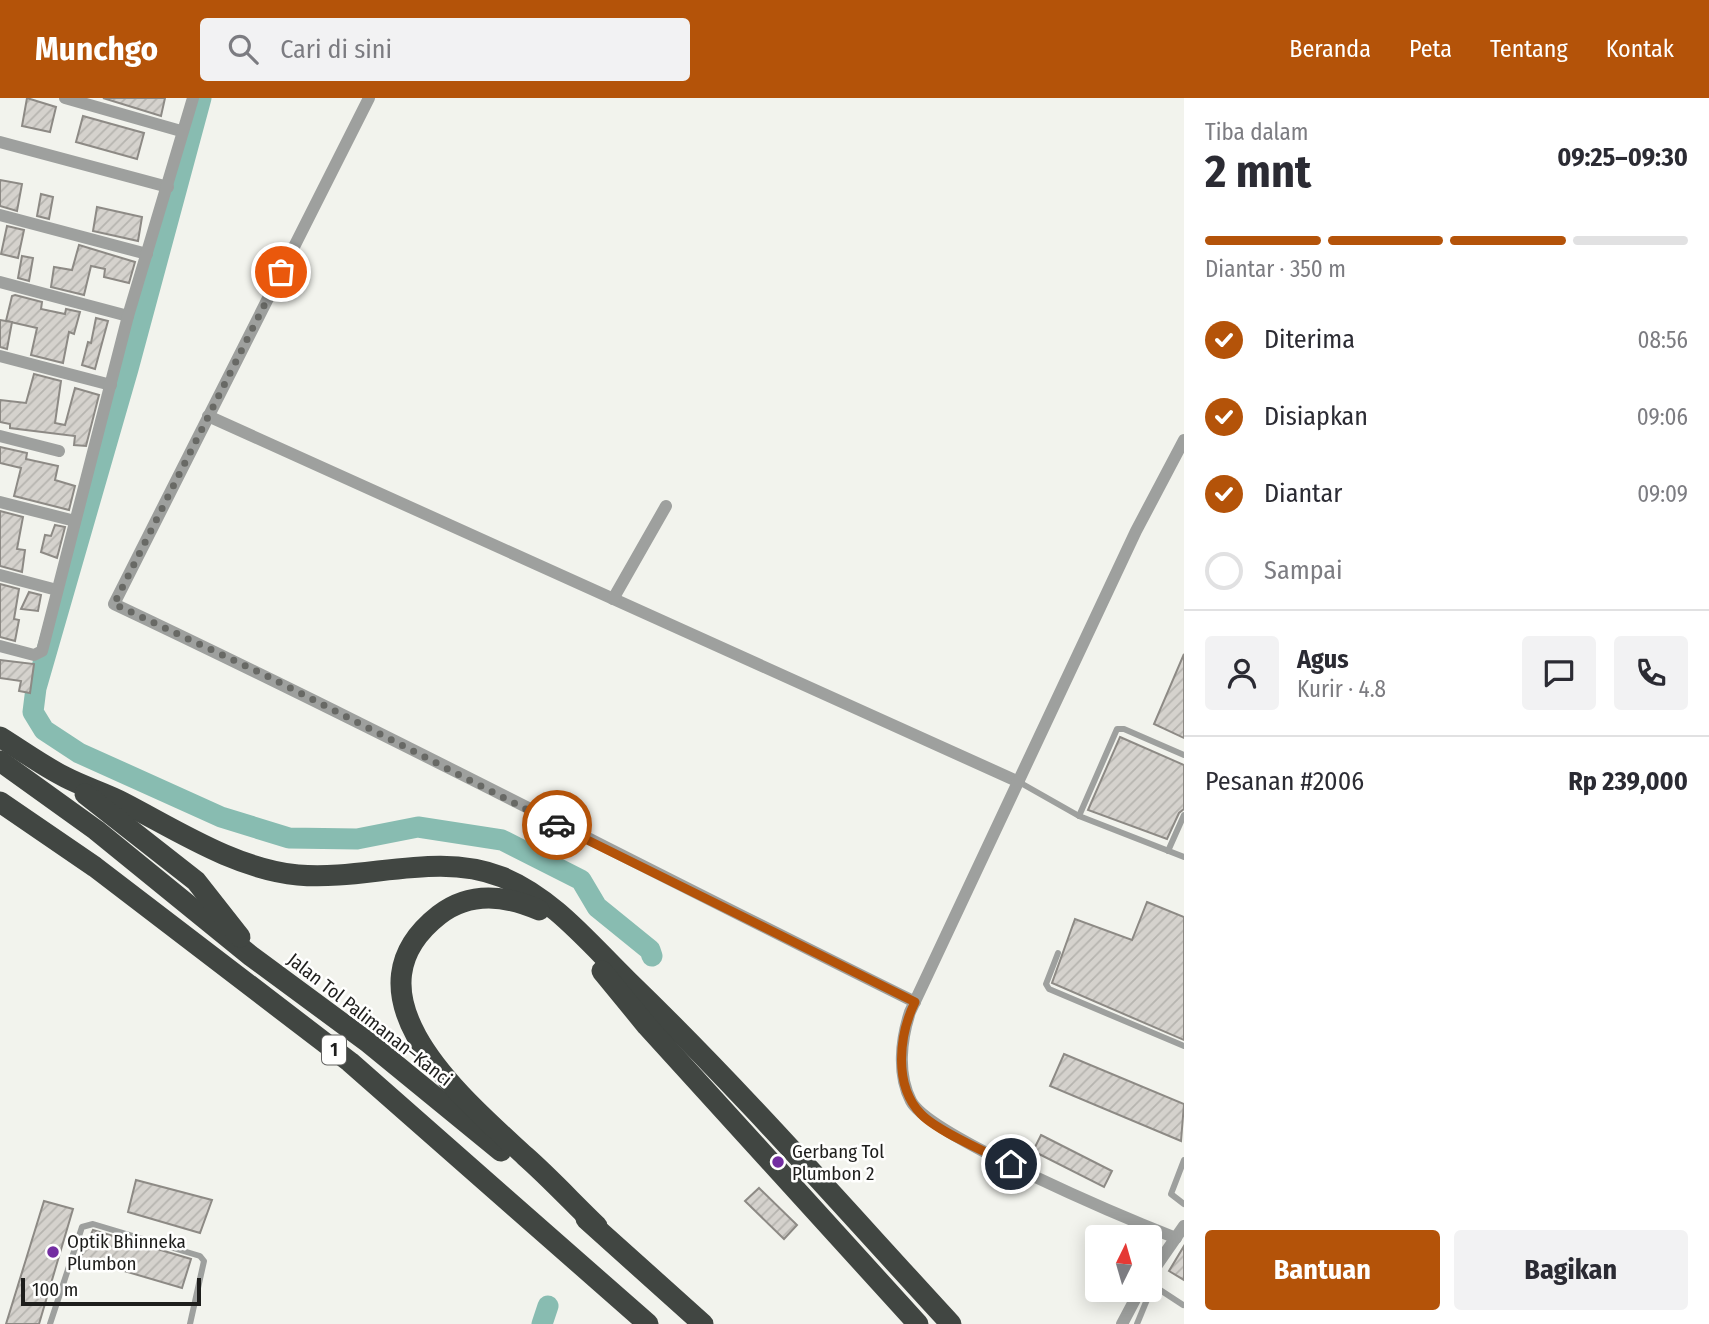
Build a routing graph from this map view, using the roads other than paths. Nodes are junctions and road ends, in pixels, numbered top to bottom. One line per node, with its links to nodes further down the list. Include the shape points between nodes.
1 (65, 98): 4 (street)
2 (193, 98): 4 (street)
3 (369, 98): 13 (street)
4 (181, 131): 6 (street)
5 (0, 142): 6 (street)
6 (168, 187): 8 (street)
7 (0, 215): 8 (street)
8 (147, 254): 10 (street)
9 (0, 282): 10 (street)
10 (128, 316): 12 (street)
11 (0, 356): 12 (street)
12 (111, 385): 19 (street)
13 (208, 416): 22 (street); 36 (street, via 114,604 265,675)
14 (0, 436): 16 (street)
15 (1184, 440): 28 (street, via 1136,531)
16 (59, 451)
17 (0, 502): 19 (street)
18 (666, 506): 22 (street)
19 (75, 522): 21 (street)
20 (0, 575): 21 (street)
21 (57, 590): 23 (street, via 42,651 34,655)
22 (612, 599): 28 (street)
23 (0, 646)
24 (0, 737): 27 (highway)
25 (1184, 755): 31 (lane, via 1116,729)
26 (0, 761): 35 (highway, Jalan Tol Palimanan–Kanci / 1, via 96,830)
27 (64, 777): 35 (highway, via 197,881); 50 (highway, via 265,869 327,875 449,866 473,869 526,888 550,905 789,1144)
28 (1019, 782): 31 (lane); 36 (street)
29 (0, 802): 53 (highway, 1, via 95,867 350,1062)
30 (1184, 814): 32 (lane)
31 (1079, 816): 32 (lane)
32 (1168, 851): 33 (lane)
33 (1184, 857)
34 (1058, 953): 37 (lane, via 1046,984 1049,989)
35 (251, 956): 42 (highway, Jalan Tol Palimanan–Kanci / 1, via 369,1043)
36 (915, 1002): 40 (street, via 904,1029 901,1057 911,1101 923,1116 987,1153)
37 (1184, 1046)
38 (1184, 1160): 39 (lane, via 1171,1194)
39 (1184, 1204)
40 (1133, 1221): 41 (street); 44 (street)
41 (1134, 1225)
42 (597, 1226): 54 (highway, Jalan Tol Palimanan–Kanci / 1); 55 (highway, via 446,1081 421,1048 404,1007 408,953 427,926 473,898 515,899 564,929)
43 (1184, 1226): 44 (street)
44 (1176, 1238): 45 (street)
45 (1162, 1262)
46 (1162, 1289): 49 (lane)
47 (1132, 1302): 56 (street)
48 (1144, 1302): 57 (lane)
49 (1183, 1305)
50 (945, 1320)
51 (50, 1324): 52 (lane, via 82,1227 93,1224 202,1257 203,1273)
52 (190, 1324)
53 (648, 1324)
54 (703, 1324)
55 (918, 1324)
56 (1122, 1324)
57 (1137, 1324)

